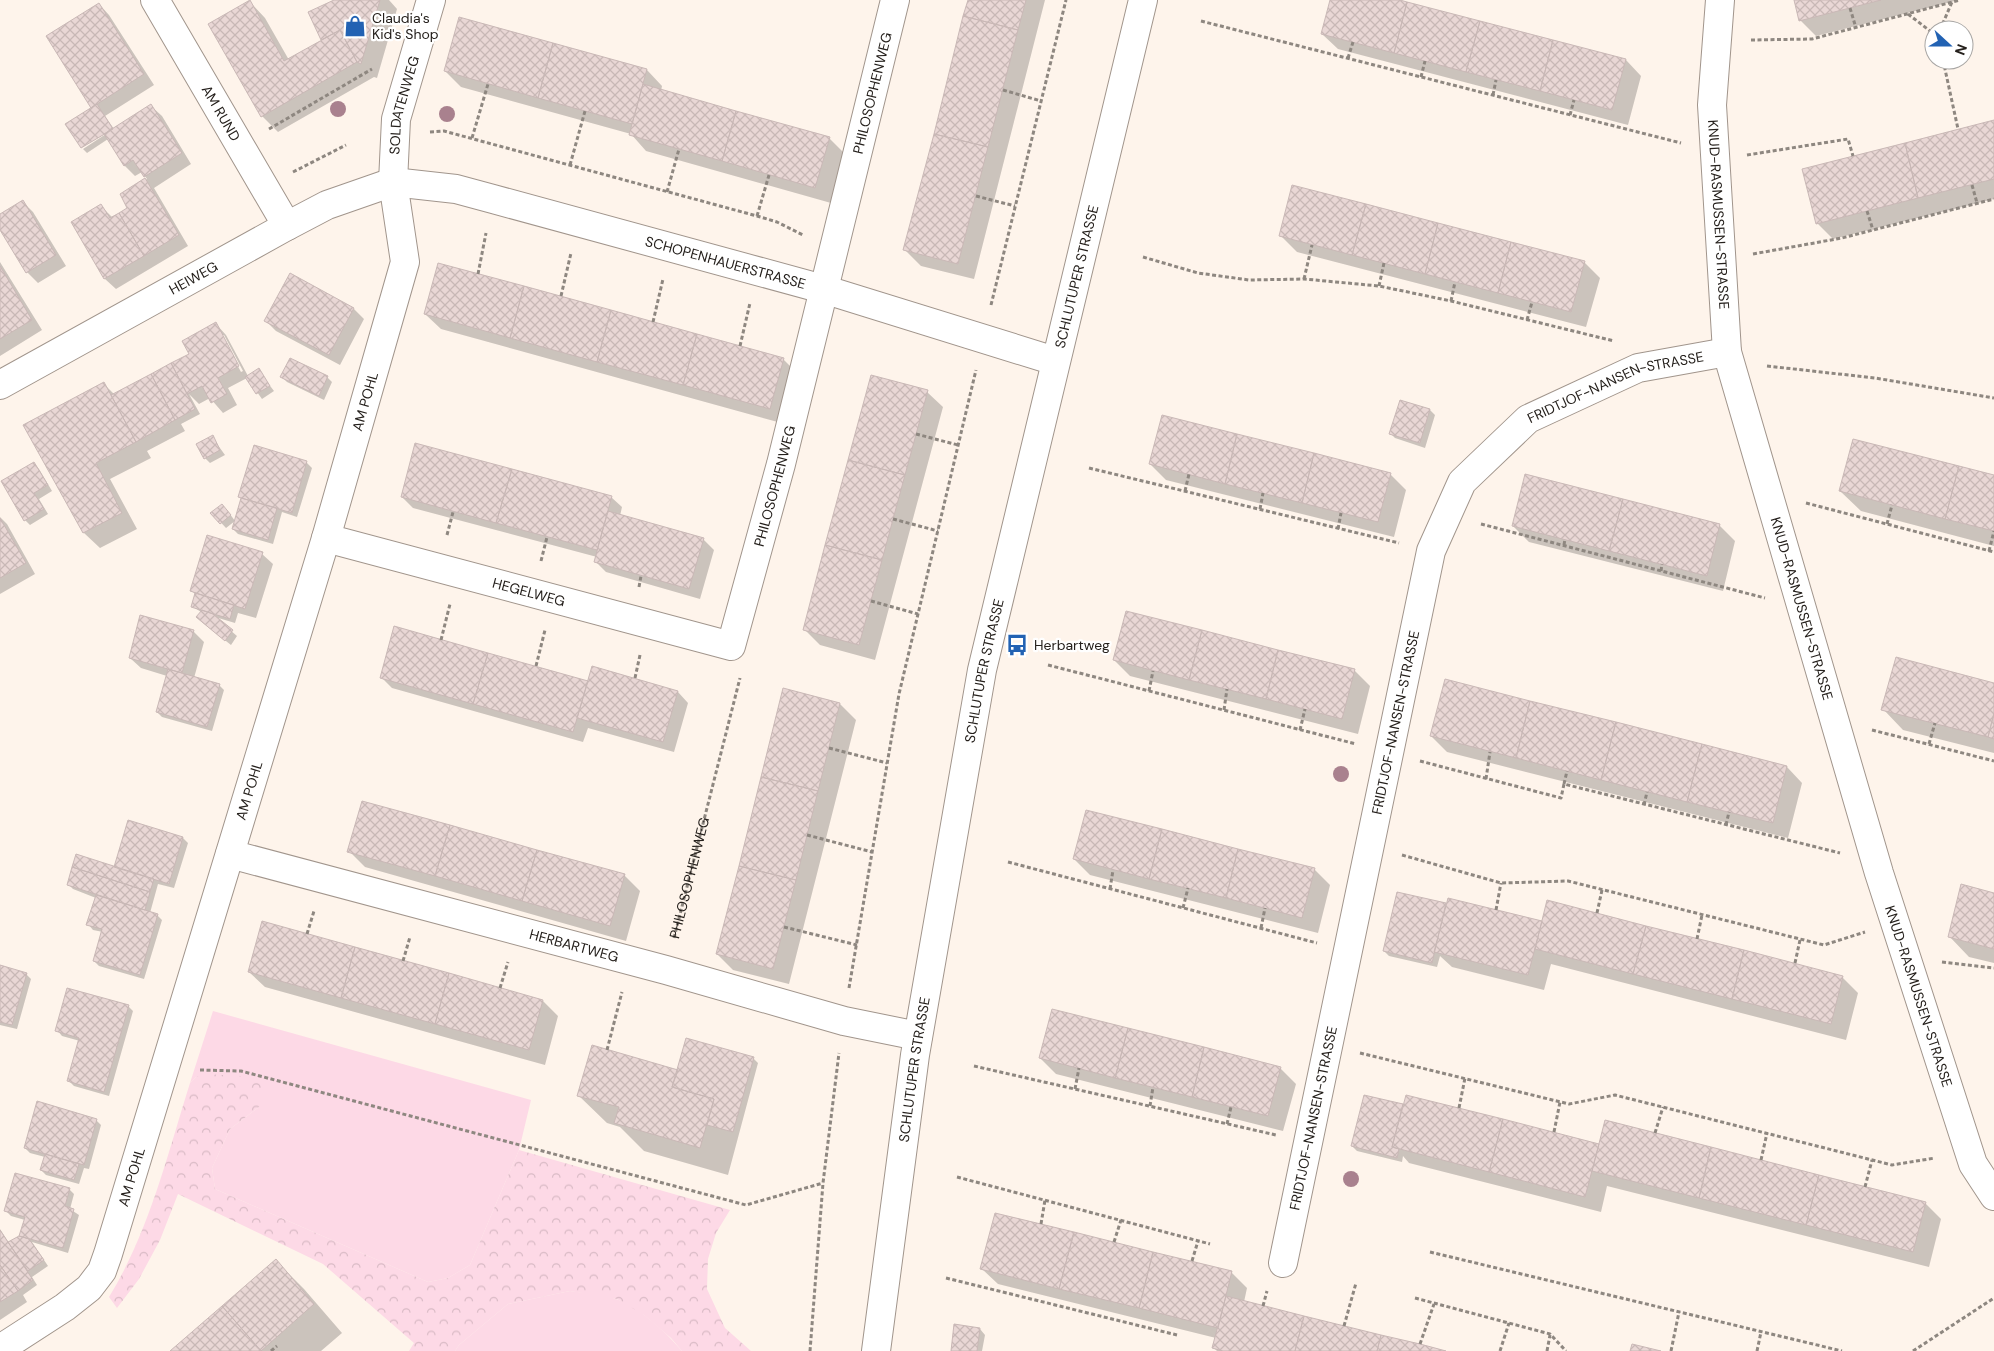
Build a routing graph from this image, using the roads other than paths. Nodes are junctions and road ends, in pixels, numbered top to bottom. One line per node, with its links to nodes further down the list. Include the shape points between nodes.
1 (155, 0): 7 (street, AM RUND)
2 (431, 0): 6 (street, SOLDATENWEG, via 396,119)
3 (895, 0): 8 (street, PHILOSOPHENWEG)
4 (1143, 0): 10 (street, SCHLUTUPER STRASSE)
5 (1720, 0): 9 (street, KNUD-RASMUSSEN-STRASSE, via 1712,105)
6 (393, 182): 7 (street, HEIWEG); 8 (street, SCHOPENHAUERSTRASSE, via 456,189); 12 (street, AM POHL, via 405,262)
7 (284, 220): 11 (street, HEIWEG)
8 (823, 289): 10 (street, SCHOPENHAUERSTRASSE); 13 (street, PHILOSOPHENWEG, via 781,464)
9 (1727, 352): 16 (street, KNUD-RASMUSSEN-STRASSE, via 1879,873 1973,1164); 17 (street, FRIDTJOF-NANSEN-STRASSE, via 1638,368 1528,419 1462,482 1431,551)
10 (1055, 361): 15 (street, SCHLUTUPER STRASSE, via 982,670)
11 (0, 385)
12 (326, 538): 13 (street, HEGELWEG); 14 (street, AM POHL)
13 (731, 646)
14 (230, 854): 15 (street, HERBARTWEG, via 844,1021); 18 (street, AM POHL, via 102,1271 89,1288 65,1307)
15 (918, 1036): 19 (street, SCHLUTUPER STRASSE)
16 (1994, 1196)
17 (1283, 1263)
18 (0, 1349)
19 (876, 1351)

